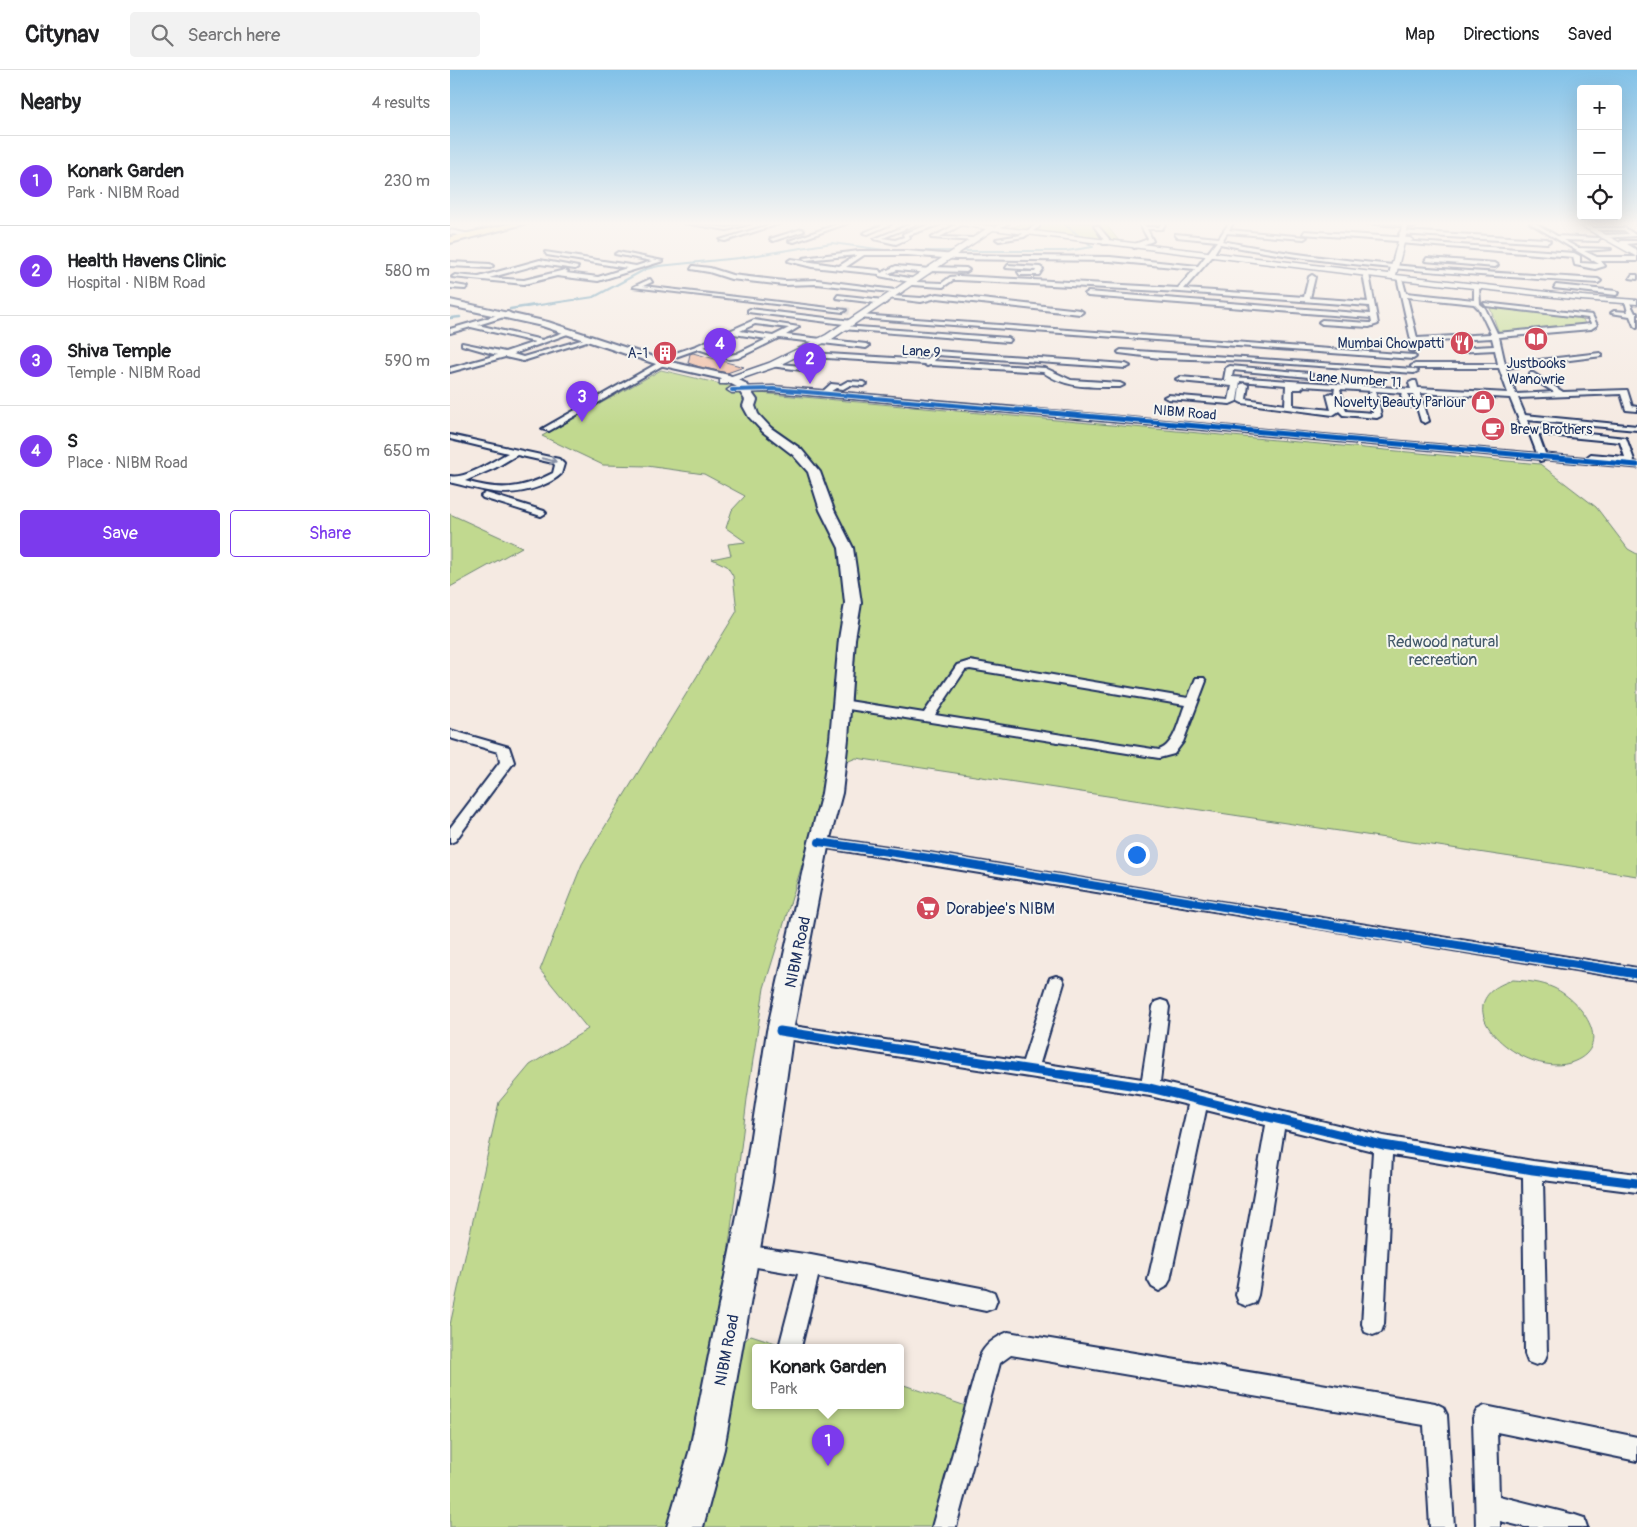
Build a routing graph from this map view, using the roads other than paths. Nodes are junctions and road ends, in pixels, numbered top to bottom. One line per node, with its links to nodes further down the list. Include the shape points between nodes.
1 (672, 291): 23 (street)
2 (900, 291): 16 (street)
3 (1194, 291): 15 (street)
4 (1309, 291): 15 (street)
5 (1369, 291): 21 (street)
6 (1402, 291): 13 (street, Lane Number 11)
7 (1480, 291): 17 (street)
8 (1482, 291): 22 (street)
9 (1520, 291): 18 (street)
10 (1597, 291): 11 (street)
11 (1616, 293)
12 (1081, 294): 30 (street)
13 (1404, 295): 17 (street); 50 (street, Lane Number 11)
14 (838, 297): 16 (street)
15 (1307, 299): 21 (street)
16 (887, 300): 25 (street, via 921,300 937,296); 28 (street)
17 (1477, 302): 22 (street, via 1477,305)
18 (1627, 302): 19 (street); 29 (street)
19 (1637, 302)
20 (450, 303): 27 (main road, NIBM Road)
21 (1372, 304): 30 (street)
22 (1484, 306): 42 (street); 42 (street, via 1590,316 1594,325)
23 (843, 310)
24 (750, 311): 32 (street)
25 (1080, 312)
26 (1614, 313): 29 (street)
27 (508, 314): 33 (street); 39 (main road, NIBM Road)
28 (860, 314): 32 (street); 65 (street)
29 (1635, 315): 34 (street)
30 (1374, 316): 31 (street, via 1375,324 1369,326)
31 (1318, 321)
32 (852, 322): 35 (street)
33 (471, 325): 36 (street); 37 (street)
34 (1637, 326)
35 (844, 328): 38 (street); 51 (street)
36 (452, 330)
37 (494, 330): 41 (street); 53 (street)
38 (893, 331): 48 (street); 49 (street)
39 (570, 332): 47 (main road, NIBM Road); 53 (street)
40 (734, 332): 44 (street); 44 (street, via 754,322 796,328); 57 (street)
41 (478, 335)
42 (1494, 336): 50 (street); 59 (street)
43 (510, 337): 46 (street)
44 (778, 337): 51 (street); 57 (street, via 738,356 729,357)
45 (470, 338): 54 (street)
46 (502, 340)
47 (590, 340): 62 (street, via 526,358); 67 (main road, NIBM Road)
48 (884, 340)
49 (1008, 340)
50 (1414, 340): 65 (street, Lane Number 11)
51 (821, 341): 58 (street); 58 (street, via 864,349)
52 (493, 342): 56 (street)
53 (544, 342): 62 (street)
54 (454, 343)
55 (464, 344): 56 (street)
56 (476, 347): 62 (street)
57 (698, 347): 67 (street)
58 (808, 348): 63 (street)
59 (1498, 348): 60 (street); 72 (street)
60 (1456, 350)
61 (1121, 352): 75 (street)
62 (507, 354): 73 (street)
63 (795, 354): 68 (street, Lane 9); 69 (street)
64 (1600, 355): 72 (street)
65 (1413, 357): 75 (street, Lane Number 11)
66 (1041, 361): 68 (street, via 936,353); 71 (street); 77 (street)
67 (660, 362): 85 (main road, NIBM Road, via 701,373); 102 (street)
68 (926, 364): 77 (street, Lane 9)
69 (772, 365): 74 (street); 85 (street, via 758,371)
70 (450, 366): 73 (street)
71 (1126, 366)
72 (1502, 366): 75 (street); 94 (street)
73 (459, 367): 76 (street)
74 (810, 369)
75 (1414, 369): 89 (street, Lane Number 11)
76 (450, 370)
77 (1034, 370): 84 (street, Lane 9, via 1045,370 1064,382)
78 (1317, 375): 82 (street, via 1230,368 1228,378)
79 (1533, 375): 92 (street)
80 (1180, 379): 82 (street)
81 (1382, 381): 87 (street)
82 (1239, 383): 87 (street); 95 (street, via 1230,402); 97 (street, via 1242,401)
83 (863, 384): 90 (street, via 834,386)
84 (1120, 385)
85 (736, 389): 88 (street, NIBM Road); 115 (main road, NIBM Road, via 767,430 808,463 826,510 846,548 853,603)
86 (1334, 390): 91 (street, Lane Number 11); 91 (street, via 1343,413 1377,416); 97 (street, via 1333,412); 97 (street, Lane Number 11, via 1289,386)
87 (1391, 390): 89 (street)
88 (772, 391): 90 (street, NIBM Road); 108 (street, NIBM Road, via 1007,415)
89 (1416, 392): 93 (street, Lane Number 11); 94 (street); 100 (street)
90 (825, 393): 108 (street, NIBM Road)
91 (1373, 393): 93 (street, Lane Number 11)
92 (1561, 394): 94 (street); 98 (street, via 1624,392 1629,408)
93 (1405, 395): 96 (street, via 1408,405)
94 (1513, 396): 99 (street)
95 (1168, 397)
96 (1382, 403)
97 (1289, 408)
98 (1637, 409)
99 (1522, 417): 101 (street); 103 (street)
100 (1425, 421)
101 (1637, 428)
102 (546, 429)
103 (1527, 430): 108 (street, via 1524,434); 109 (street, via 1623,440 1630,460 1591,457)
104 (450, 437): 105 (street)
105 (464, 440): 106 (street); 107 (street)
106 (450, 447)
107 (515, 452): 111 (street, via 492,466); 111 (street, one-way to 111, via 560,464 557,474 525,488 502,492)
108 (1538, 457): 109 (street, NIBM Road); 110 (street, NIBM Road)
109 (1593, 461): 110 (street, NIBM Road)
110 (1637, 467)
111 (452, 481): 112 (street)
112 (541, 513)
113 (1200, 680): 114 (street)
114 (1192, 702): 116 (street, via 970,665 961,667); 116 (street, via 1177,742 1170,751 1159,754)
115 (842, 704): 116 (street); 119 (main road, NIBM Road, via 832,793)
116 (926, 718)
117 (450, 734): 118 (street, via 504,750 507,762)
118 (450, 838)
119 (820, 842): 120 (street); 123 (main road, NIBM Road)
120 (1637, 974)
121 (1056, 983): 124 (street)
122 (1161, 1007): 125 (street)
123 (780, 1031): 124 (street); 131 (main road, NIBM Road)
124 (1029, 1069): 125 (street)
125 (1150, 1088): 126 (street)
126 (1199, 1099): 127 (street); 133 (street)
127 (1276, 1119): 128 (street); 134 (street)
128 (1382, 1145): 129 (street); 136 (street)
129 (1533, 1170): 130 (street); 138 (street)
130 (1637, 1184)
131 (744, 1255): 132 (street); 141 (main road, NIBM Road, via 707,1448)
132 (811, 1265): 135 (street); 137 (street)
133 (1158, 1280)
134 (1247, 1295)
135 (986, 1300)
136 (1373, 1324)
137 (791, 1344)
138 (1536, 1354)
139 (1637, 1449): 140 (street, via 1485,1418)
140 (1487, 1516): 144 (street)
141 (685, 1527)
142 (944, 1527): 143 (street, via 991,1356 1008,1343 1435,1415)
143 (1442, 1527)
144 (1575, 1527)

